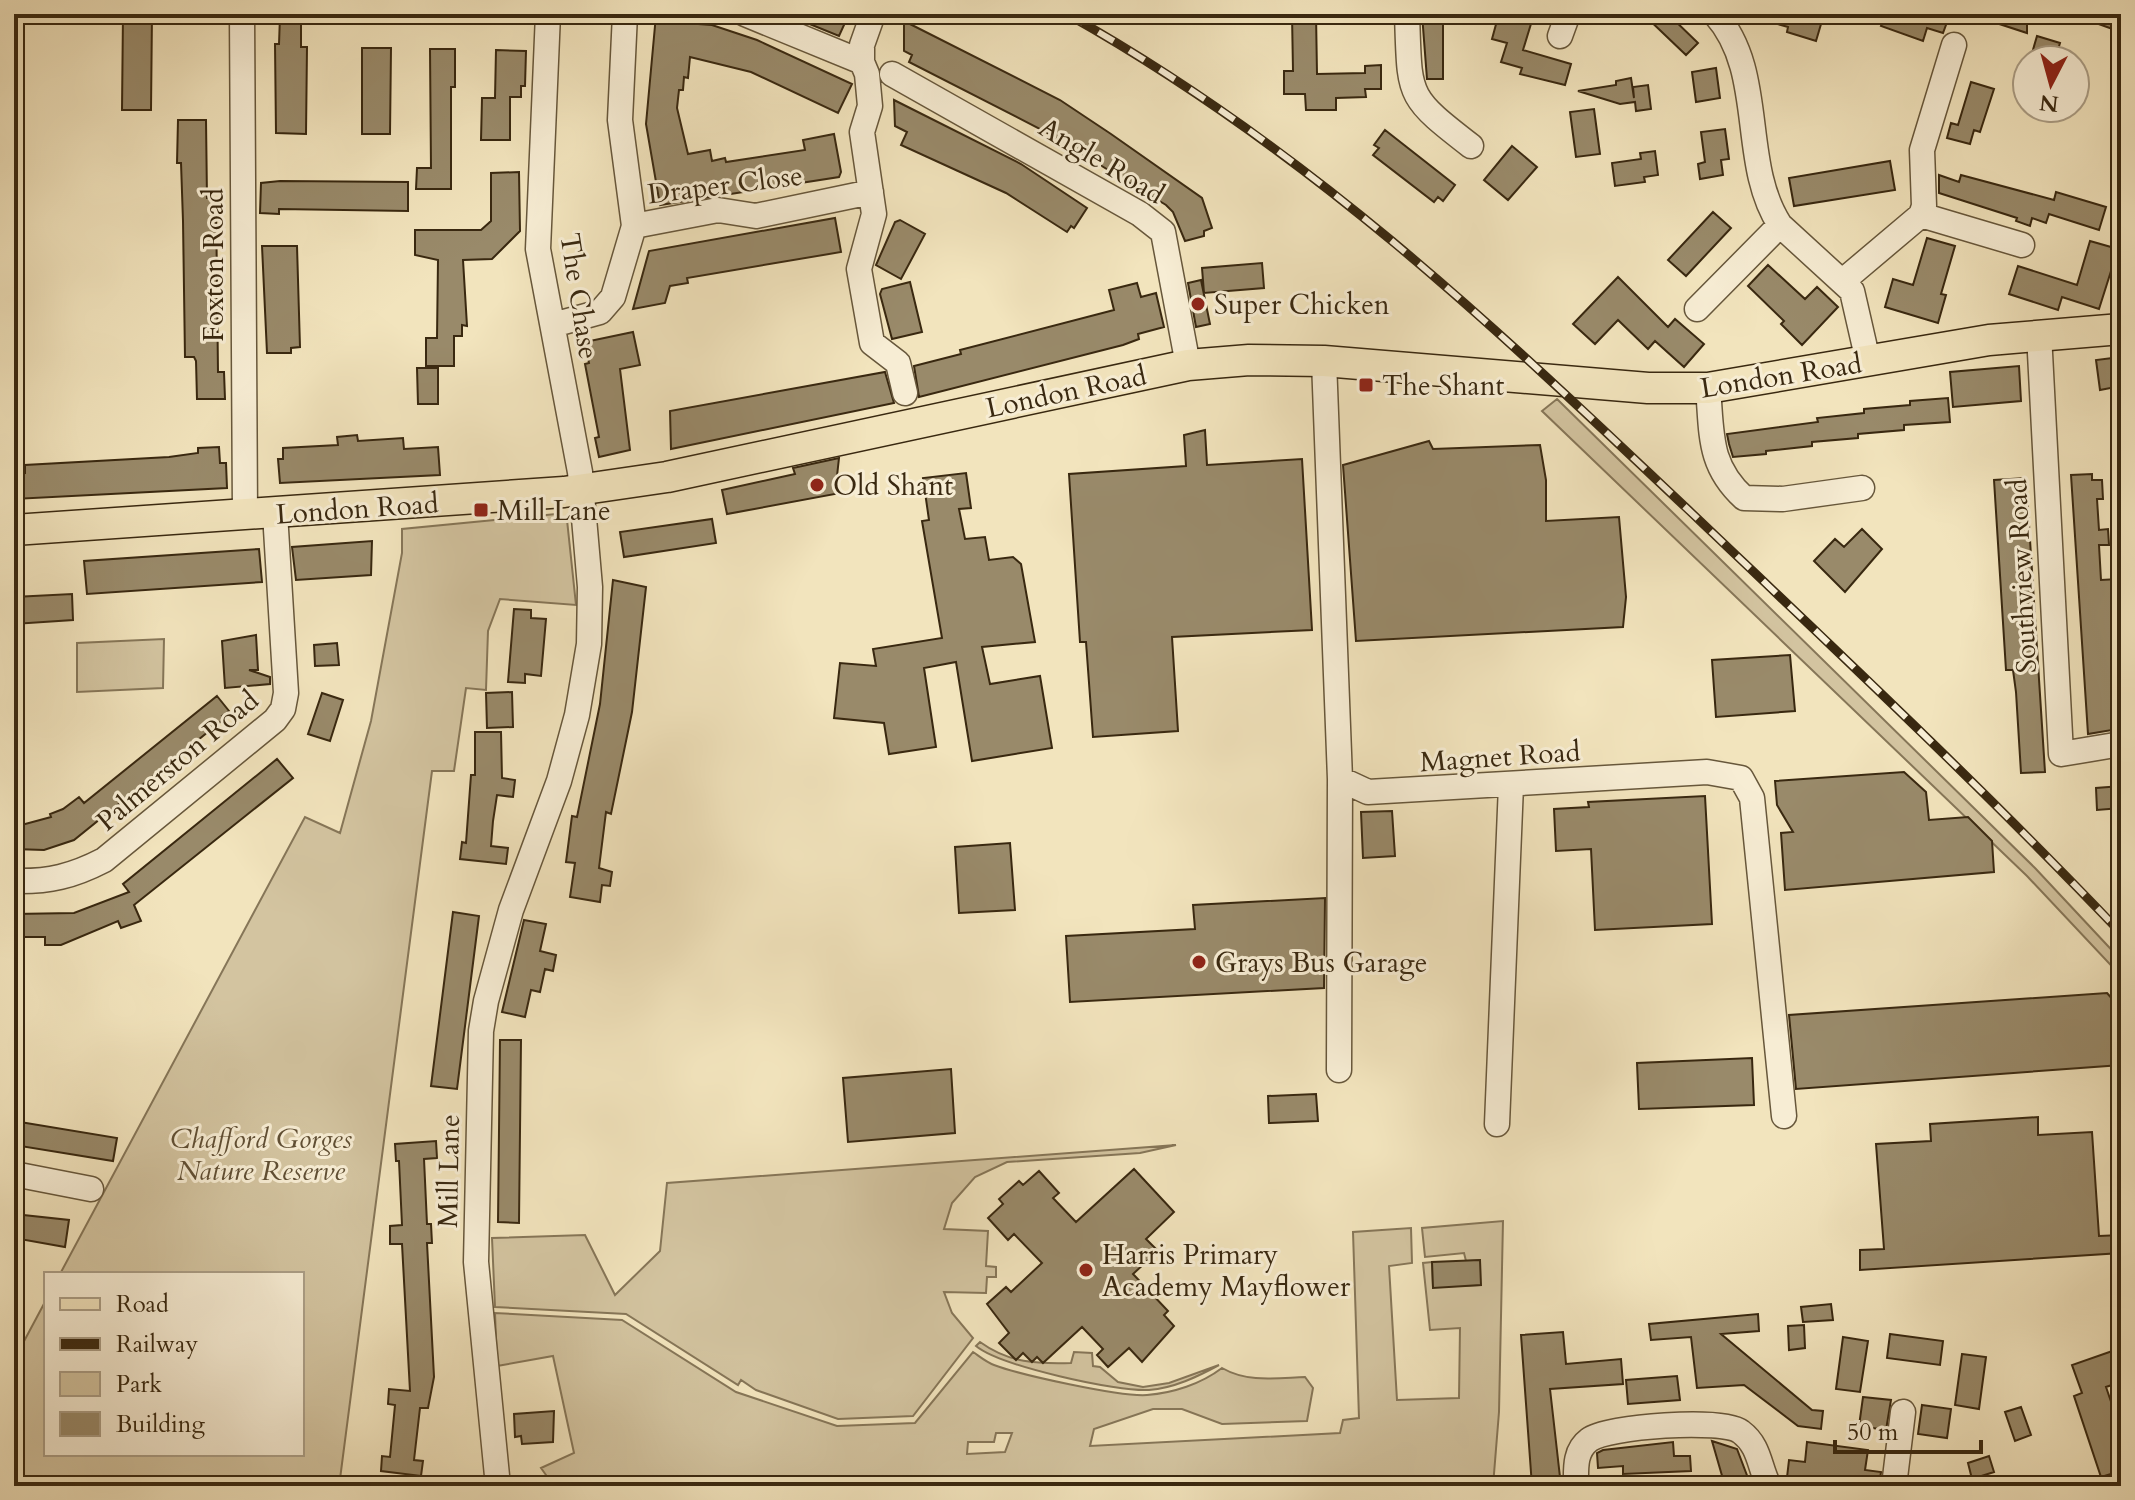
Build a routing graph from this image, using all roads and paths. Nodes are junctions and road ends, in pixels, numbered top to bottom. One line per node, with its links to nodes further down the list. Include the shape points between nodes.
1 (242, 14): 29 (street, Foxton Road)
2 (548, 14): 19 (street, The Chase, via 538,249)
3 (625, 14): 15 (street, Draper Close, via 620,120)
4 (745, 14): 9 (street)
5 (873, 14): 9 (street)
6 (1407, 14): 11 (street, via 1409,75 1420,105)
7 (1715, 14): 14 (street, via 1738,51 1765,197)
8 (1954, 45): 13 (street, via 1922,150)
9 (862, 62): 12 (street, via 870,106 862,132)
10 (892, 74): 24 (street, Angle Road, via 1163,232)
11 (1471, 146)
12 (871, 192): 15 (street, Draper Close, via 756,216 718,210); 26 (street, via 874,214 859,269 872,343 898,363)
13 (1921, 215): 16 (street); 17 (street)
14 (1780, 225): 17 (street); 18 (street)
15 (634, 226): 19 (street, Draper Close, via 613,297 600,312)
16 (2022, 245)
17 (1844, 280): 23 (street, via 1852,291)
18 (1697, 309)
19 (553, 325): 28 (street, The Chase)
20 (2121, 329): 21 (main road, London Road)
21 (2039, 334): 23 (main road, London Road); 31 (street, Southview Road, via 2061,754)
22 (1324, 361): 24 (main road, London Road); 25 (main road, London Road, via 1648,388); 32 (street)
23 (1868, 361): 25 (main road, London Road)
24 (1188, 365): 28 (main road, London Road, via 667,477)
25 (1708, 388): 27 (street, via 1714,458 1744,498 1783,499)
26 (905, 393)
27 (1862, 488)
28 (581, 489): 29 (main road, London Road); 41 (street, Mill Lane, via 590,607 577,715 549,814 511,910 481,1031 476,1262)
29 (260, 514): 30 (main road, London Road); 34 (street, Palmerston Road, via 286,693 283,709 104,860 49,882)
30 (14, 530)
31 (2121, 744)
32 (1340, 779): 33 (street, Magnet Road, via 1368,792); 35 (street)
33 (1511, 785): 36 (street, Magnet Road, via 1707,772 1741,778 1752,798); 37 (street)
34 (14, 881)
35 (1339, 1070)
36 (1784, 1116)
37 (1497, 1124)
38 (14, 1174): 39 (street)
39 (91, 1189)
40 (1903, 1412): 44 (street)
41 (498, 1486)
42 (1576, 1486): 43 (street, via 1578,1456 1587,1441 1605,1432 1710,1424 1736,1428 1747,1437)
43 (1769, 1486)
44 (1894, 1486)

